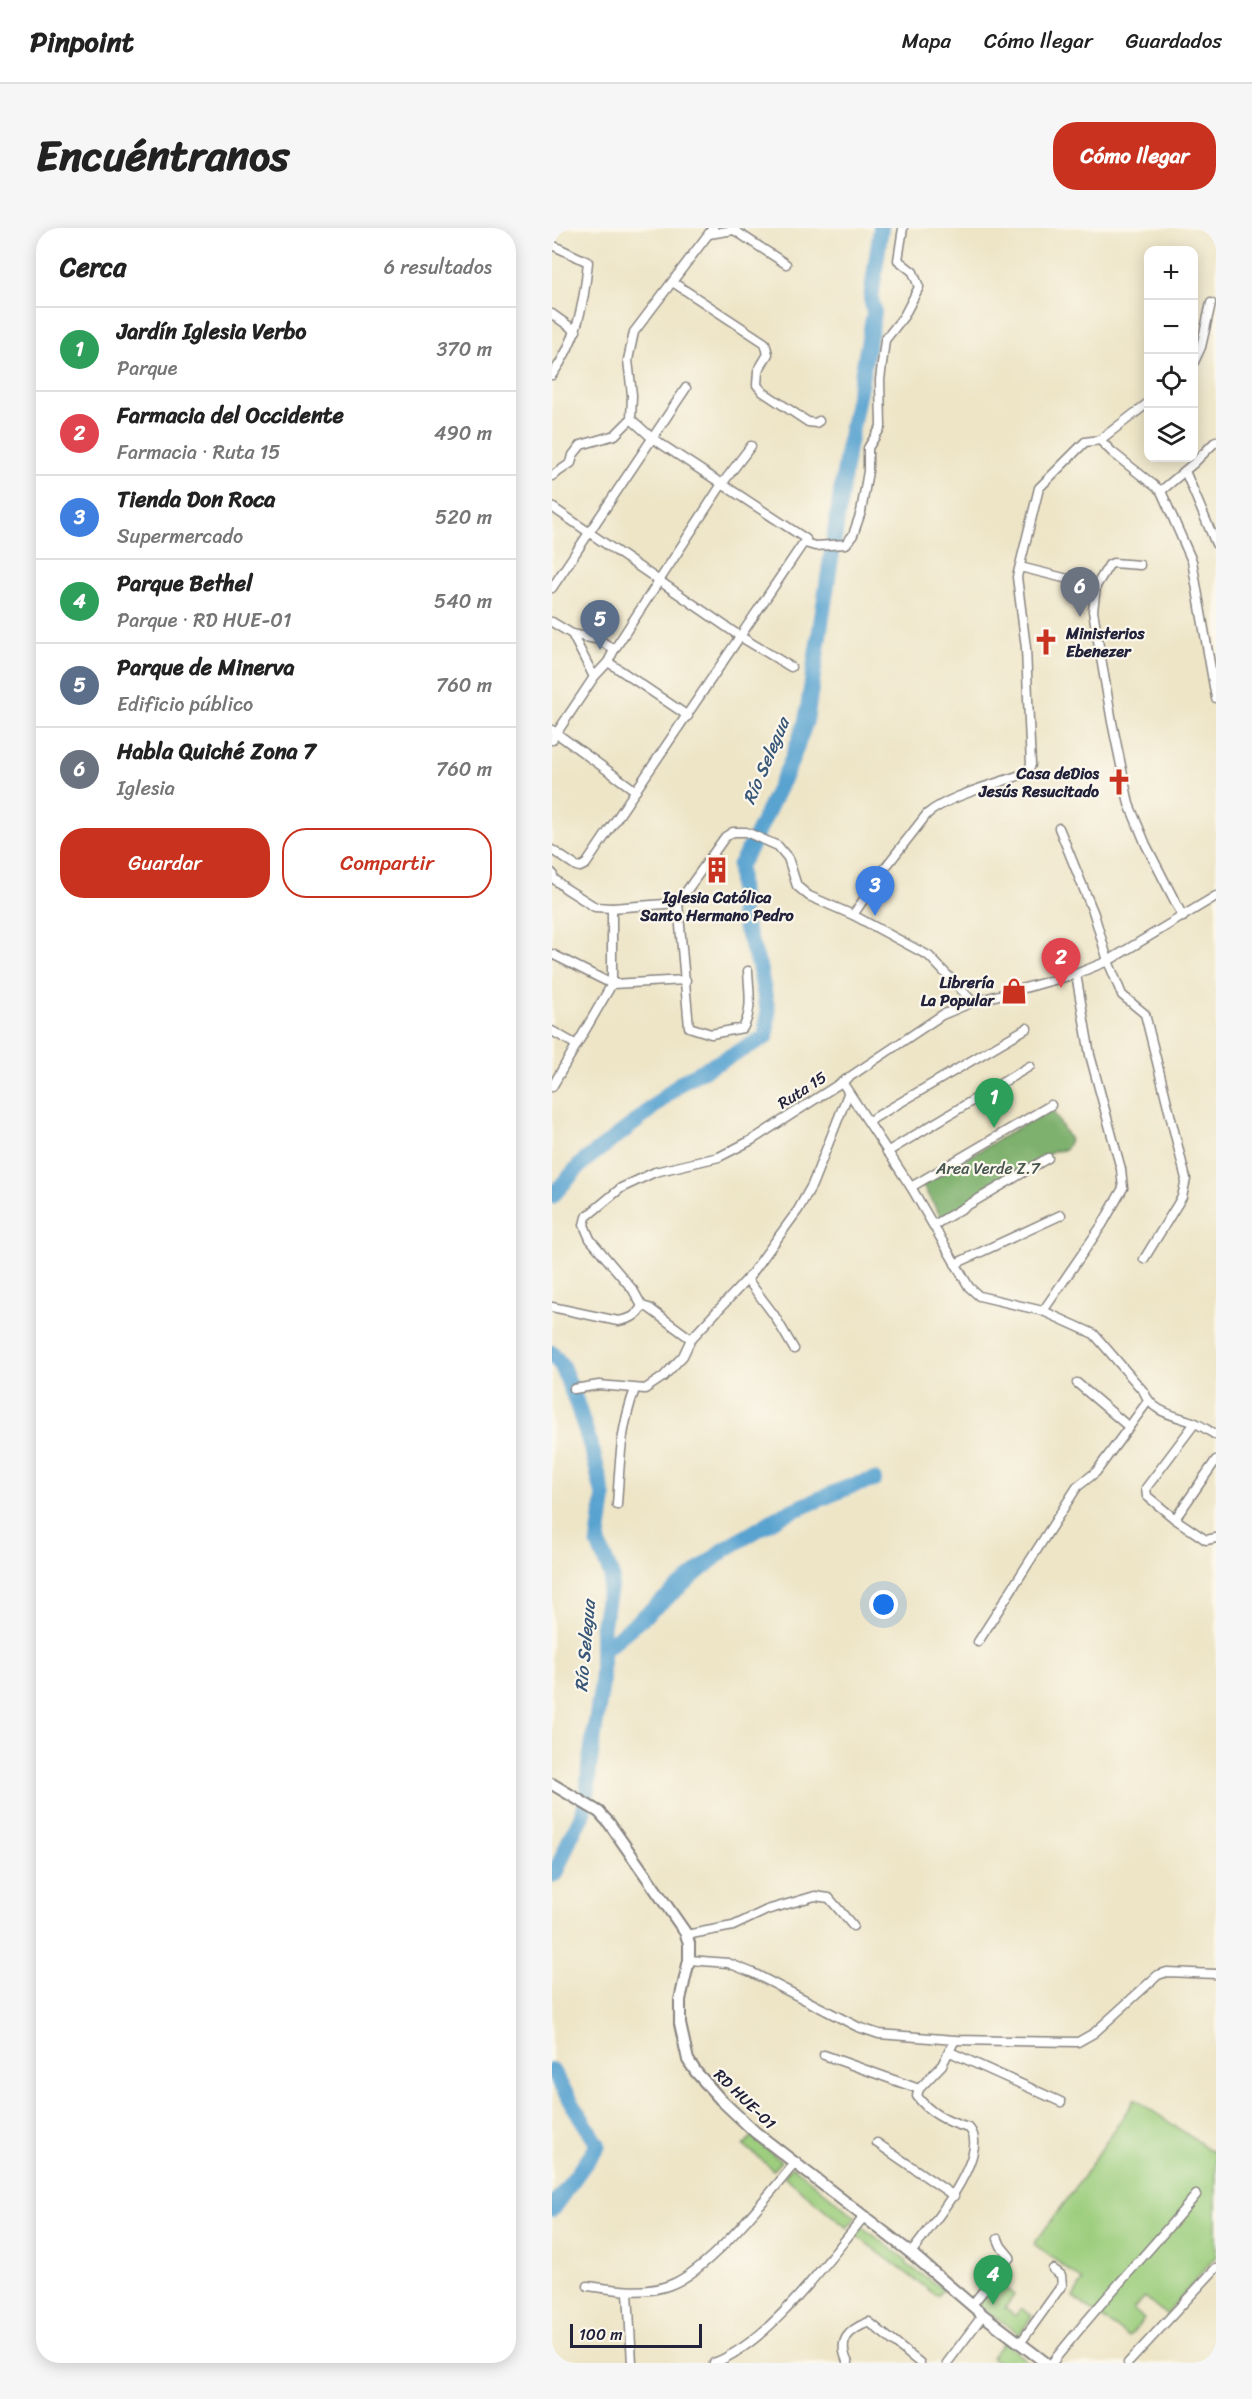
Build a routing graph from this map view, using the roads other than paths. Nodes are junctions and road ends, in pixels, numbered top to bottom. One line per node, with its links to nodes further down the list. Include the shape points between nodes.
1 (903, 228): 25 (street, via 898,260 913,272 920,287 885,340 880,380 881,427 868,448 861,512 846,544)
2 (711, 231): 4 (street, via 734,230); 5 (street)
3 (552, 245): 8 (street, via 588,262)
4 (786, 264)
5 (674, 283): 13 (street, via 634,332 628,360); 14 (street, via 765,343 768,354 758,371 757,385 807,422)
6 (1211, 303): 9 (street)
7 (552, 314): 8 (street)
8 (576, 331): 10 (street, via 565,358)
9 (1198, 354)
10 (552, 375)
11 (686, 388): 15 (street)
12 (1144, 407): 16 (street)
13 (631, 419): 15 (street); 20 (street, via 615,435 581,445 571,463)
14 (819, 421)
15 (652, 438): 21 (street); 24 (street)
16 (1100, 440): 22 (street); 28 (street, via 1085,442 1039,488)
17 (1216, 441): 19 (street)
18 (751, 446): 21 (street)
19 (1185, 471): 22 (street); 26 (street)
20 (552, 476)
21 (722, 484): 25 (street, via 806,539); 29 (street)
22 (1161, 491): 39 (street, via 1192,561)
23 (552, 507): 24 (street)
24 (588, 532): 29 (street); 31 (street)
25 (805, 543): 34 (street)
26 (1216, 544)
27 (1140, 565): 30 (street, via 1113,563)
28 (1020, 567): 30 (street); 49 (street, via 1017,577 1026,648 1030,765 1026,773 927,814)
29 (660, 581): 34 (street); 35 (street)
30 (1096, 586): 50 (street, via 1093,611 1097,640 1129,804)
31 (552, 588)
32 (552, 622): 33 (street)
33 (572, 634): 35 (street, via 600,640); 38 (street)
34 (741, 637): 37 (street); 40 (street)
35 (614, 650): 36 (street)
36 (608, 662): 38 (street); 40 (street)
37 (790, 667)
38 (594, 677): 41 (street)
39 (1216, 698)
40 (688, 716): 42 (street)
41 (553, 735): 42 (street)
42 (636, 791): 44 (street, via 586,864 576,866)
43 (1059, 828): 52 (street, via 1094,914)
44 (552, 851)
45 (552, 873): 48 (street, via 565,888 595,906)
46 (1216, 896): 50 (street, Ruta 15)
47 (678, 903): 48 (street); 49 (street, via 725,837 733,832 746,832 778,846 788,858 797,886 809,896); 55 (street)
48 (612, 908): 56 (street)
49 (853, 915): 57 (street, via 929,956)
50 (1183, 917): 52 (street, Ruta 15)
51 (552, 954): 56 (street)
52 (1108, 961): 54 (street, Ruta 15); 72 (street, via 1122,995 1144,1014 1186,1179 1182,1197)
53 (748, 971): 55 (street, via 750,1007 743,1028 711,1034 689,1027)
54 (1076, 974): 57 (street, Ruta 15); 77 (street, via 1090,1055 1123,1188)
55 (686, 980): 56 (street)
56 (612, 984): 60 (street)
57 (973, 1002): 62 (street, Ruta 15, via 942,1015)
58 (1027, 1028): 66 (street)
59 (552, 1031): 60 (street)
60 (575, 1044): 63 (street)
61 (1030, 1066): 67 (street)
62 (842, 1082): 64 (street); 75 (street, Ruta 15, via 719,1157 655,1172 621,1188 586,1217 586,1232)
63 (552, 1087)
64 (848, 1094): 66 (street); 74 (street, via 812,1185)
65 (1051, 1105): 69 (street)
66 (869, 1121): 67 (street)
67 (887, 1152): 69 (street)
68 (1048, 1158): 71 (street)
69 (911, 1187): 71 (street)
70 (1061, 1215): 73 (street)
71 (934, 1225): 73 (street)
72 (1144, 1259)
73 (956, 1264): 77 (street, via 979,1296)
74 (747, 1280): 78 (street); 79 (street)
75 (642, 1306): 76 (street, via 638,1314 618,1320); 78 (street)
76 (552, 1307)
77 (1043, 1311): 83 (street, via 1094,1334)
78 (691, 1339): 82 (street, via 663,1377 645,1389)
79 (794, 1349)
80 (1077, 1383): 85 (street)
81 (574, 1389): 82 (street, via 599,1385)
82 (635, 1389): 88 (street, via 621,1440)
83 (1148, 1401): 84 (street, via 1167,1414); 85 (street)
84 (1195, 1423): 86 (street); 89 (street, via 1146,1488 1147,1496)
85 (1129, 1427): 91 (street, via 1096,1472 1077,1487)
86 (1216, 1435)
87 (1216, 1460): 89 (street)
88 (617, 1505)
89 (1175, 1519): 90 (street, via 1206,1540)
90 (1216, 1538)
91 (978, 1642)
92 (555, 1787): 94 (street, RD HUE-01, via 599,1812)
93 (853, 1926): 94 (street, via 829,1898 815,1896 767,1910 733,1926)
94 (686, 1935): 95 (street, RD HUE-01)
95 (689, 1960): 97 (street, via 728,1963 879,2034); 103 (street, RD HUE-01, via 680,2000 680,2024 688,2060 754,2132)
96 (1216, 1974): 97 (street, via 1158,1975 1094,2033 1078,2042)
97 (955, 2040): 98 (street)
98 (950, 2052): 100 (street); 101 (street)
99 (824, 2055): 100 (street)
100 (919, 2089): 105 (street, via 917,2096 922,2102 951,2123 969,2128 975,2138 968,2167)
101 (1061, 2102)
102 (877, 2143): 105 (street)
103 (796, 2162): 106 (street, RD HUE-01); 112 (street, via 701,2267 670,2285)
104 (1196, 2195): 122 (street)
105 (954, 2196): 108 (street)
106 (864, 2217): 108 (street, RD HUE-01); 117 (street, via 770,2327)
107 (998, 2239): 113 (street, via 1010,2257)
108 (911, 2253): 113 (street, RD HUE-01)
109 (1216, 2268): 123 (street)
110 (1053, 2269): 115 (street, via 1061,2276 1062,2285)
111 (588, 2286): 112 (street)
112 (628, 2292): 116 (street)
113 (972, 2305): 114 (street, RD HUE-01)
114 (983, 2315): 115 (street, RD HUE-01); 120 (street)
115 (1021, 2342): 121 (street, RD HUE-01)
116 (632, 2363)
117 (714, 2363)
118 (848, 2363): 119 (street, via 842,2347 844,2338 869,2322)
119 (920, 2363)
120 (947, 2363)
121 (1046, 2363)
122 (1052, 2363)
123 (1128, 2363)

